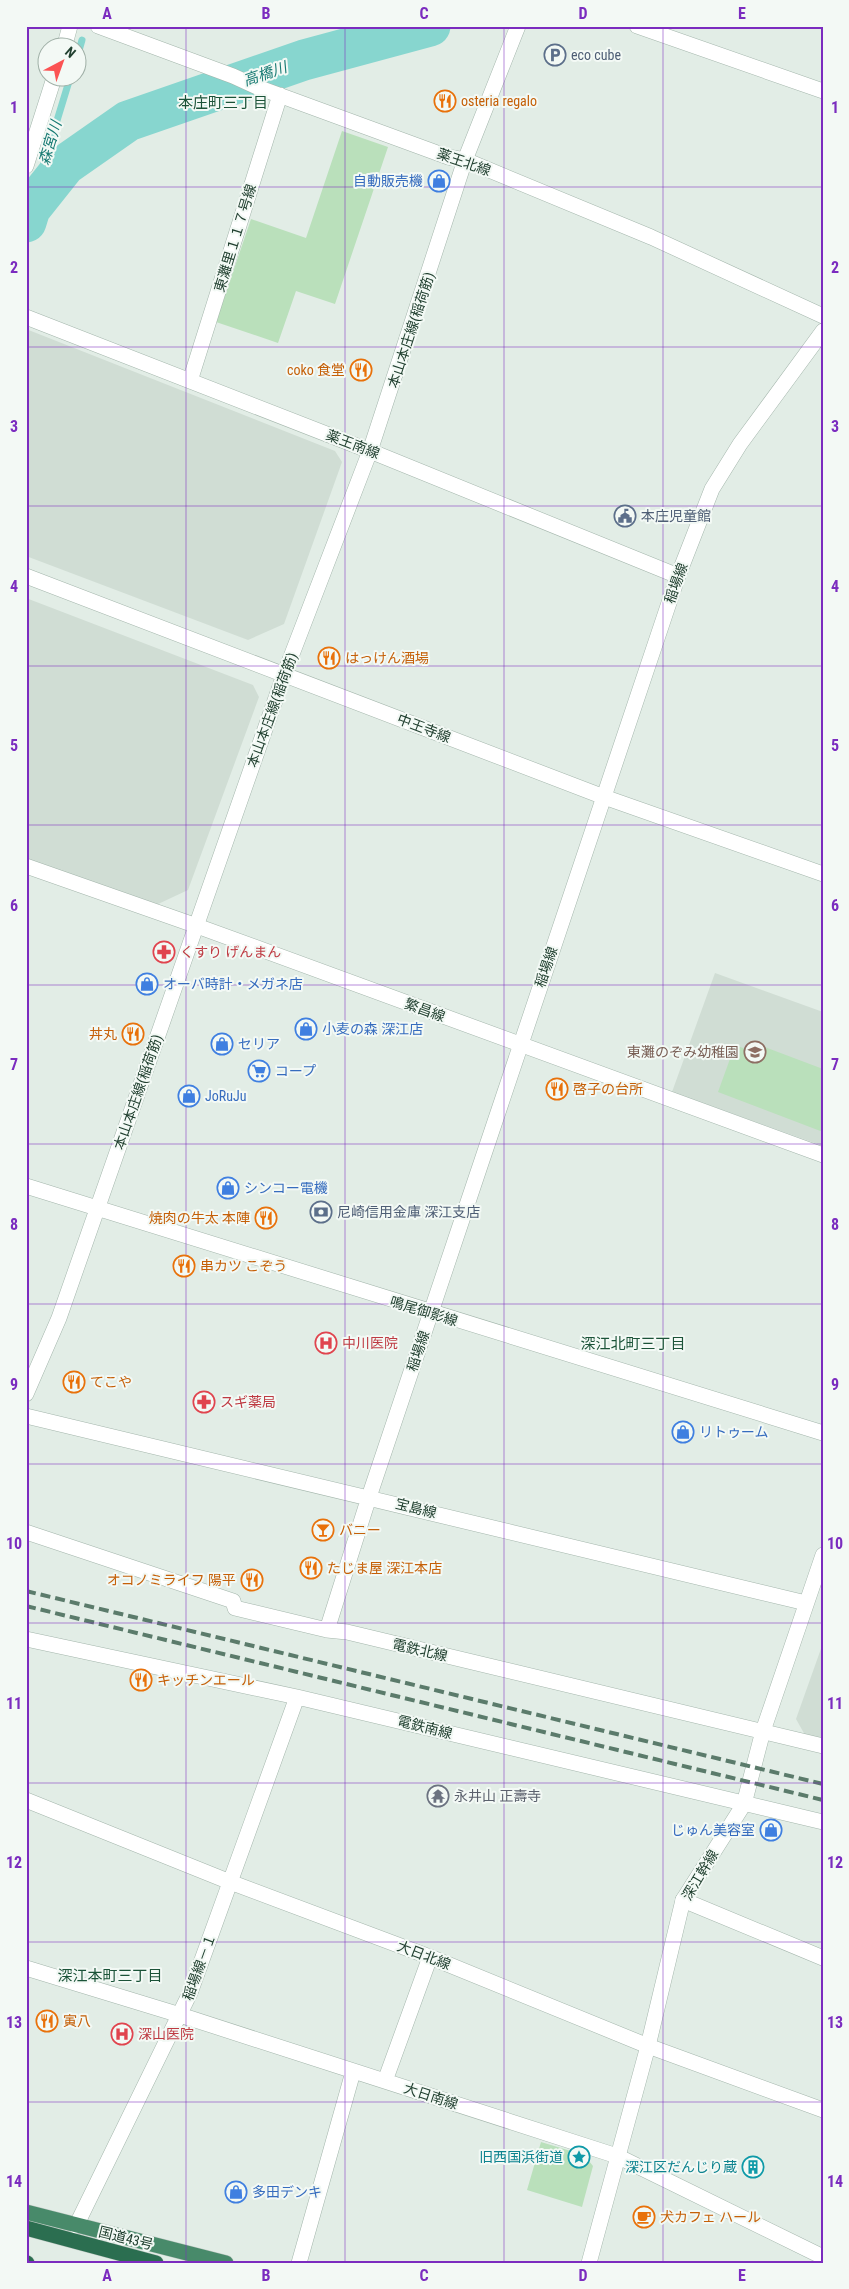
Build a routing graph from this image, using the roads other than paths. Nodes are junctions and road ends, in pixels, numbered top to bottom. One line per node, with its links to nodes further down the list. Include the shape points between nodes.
1 (98, 26): 6 (street, 薬王北線)
2 (518, 26): 7 (street, 本山本庄線(稲荷筋))
3 (637, 26): 5 (street)
4 (51, 88): 8 (street)
5 (823, 91)
6 (280, 95): 7 (street, 薬王北線, via 448,157); 12 (street, 東灘里１１７号線)
7 (465, 160): 9 (street, 薬王北線, via 651,237); 13 (street, 本山本庄線(稲荷筋))
8 (26, 166)
9 (823, 316)
10 (26, 317): 12 (street, 薬王南線)
11 (823, 331): 15 (street, 稲場線, via 740,444 712,489)
12 (190, 381): 13 (street, 薬王南線)
13 (370, 451): 15 (street, 薬王南線); 16 (street, 本山本庄線(稲荷筋))
14 (26, 576): 16 (street, 中王寺線)
15 (678, 576): 17 (street, 稲場線)
16 (284, 675): 17 (street, 中王寺線); 20 (street, 本山本庄線(稲荷筋))
17 (604, 797): 19 (street, 中王寺線); 21 (street, 稲場線)
18 (26, 866): 20 (street, 繁昌線)
19 (823, 874)
20 (197, 926): 21 (street, 繁昌線); 24 (street, 本山本庄線(稲荷筋))
21 (520, 1045): 22 (street, 繁昌線); 25 (street, 稲場線)
22 (823, 1154)
23 (27, 1188): 24 (street, 鳴尾御影線)
24 (98, 1208): 25 (street, 鳴尾御影線); 26 (street, 本山本庄線(稲荷筋), via 59,1318)
25 (431, 1314): 28 (street, 鳴尾御影線); 29 (street, 稲場線)
26 (26, 1394)
27 (26, 1416): 29 (street, 宝島線)
28 (823, 1434)
29 (369, 1497): 32 (street, 宝島線); 33 (street, 稲場線)
30 (26, 1532): 33 (street, 電鉄北線, via 233,1601 235,1608)
31 (823, 1555): 32 (street, 深江幹線)
32 (806, 1603): 36 (street, 深江幹線)
33 (327, 1630): 36 (street, 電鉄北線, via 347,1632)
34 (26, 1639): 35 (street, 電鉄南線)
35 (297, 1696): 39 (street, 電鉄南線); 41 (street, 稲場線－１)
36 (764, 1731): 37 (street, 電鉄北線); 39 (street, 深江幹線)
37 (823, 1746)
38 (26, 1800): 41 (street, 大日北線)
39 (744, 1804): 40 (street, 電鉄南線); 42 (street, 深江幹線)
40 (823, 1822)
41 (230, 1882): 43 (street, 大日北線); 46 (street, 稲場線－１)
42 (683, 1900): 44 (street); 47 (street, 深江幹線)
43 (430, 1957): 47 (street, 大日北線); 49 (street)
44 (823, 1958)
45 (26, 1968): 46 (street, 大日南線)
46 (180, 2015): 48 (street, 大日南線); 53 (street, 稲場線－１)
47 (648, 2046): 50 (street, 大日北線); 51 (street, 深江幹線)
48 (353, 2072): 49 (street, 大日南線); 58 (street)
49 (385, 2081): 51 (street, 大日南線)
50 (823, 2110)
51 (617, 2156): 55 (street, 大日南線); 59 (street, 深江幹線)
52 (26, 2212): 53 (highway, 国道43号)
53 (76, 2226): 57 (highway, 国道43号)
54 (26, 2228): 56 (highway)
55 (823, 2256)
56 (156, 2263)
57 (226, 2263)
58 (299, 2263)
59 (589, 2263)

